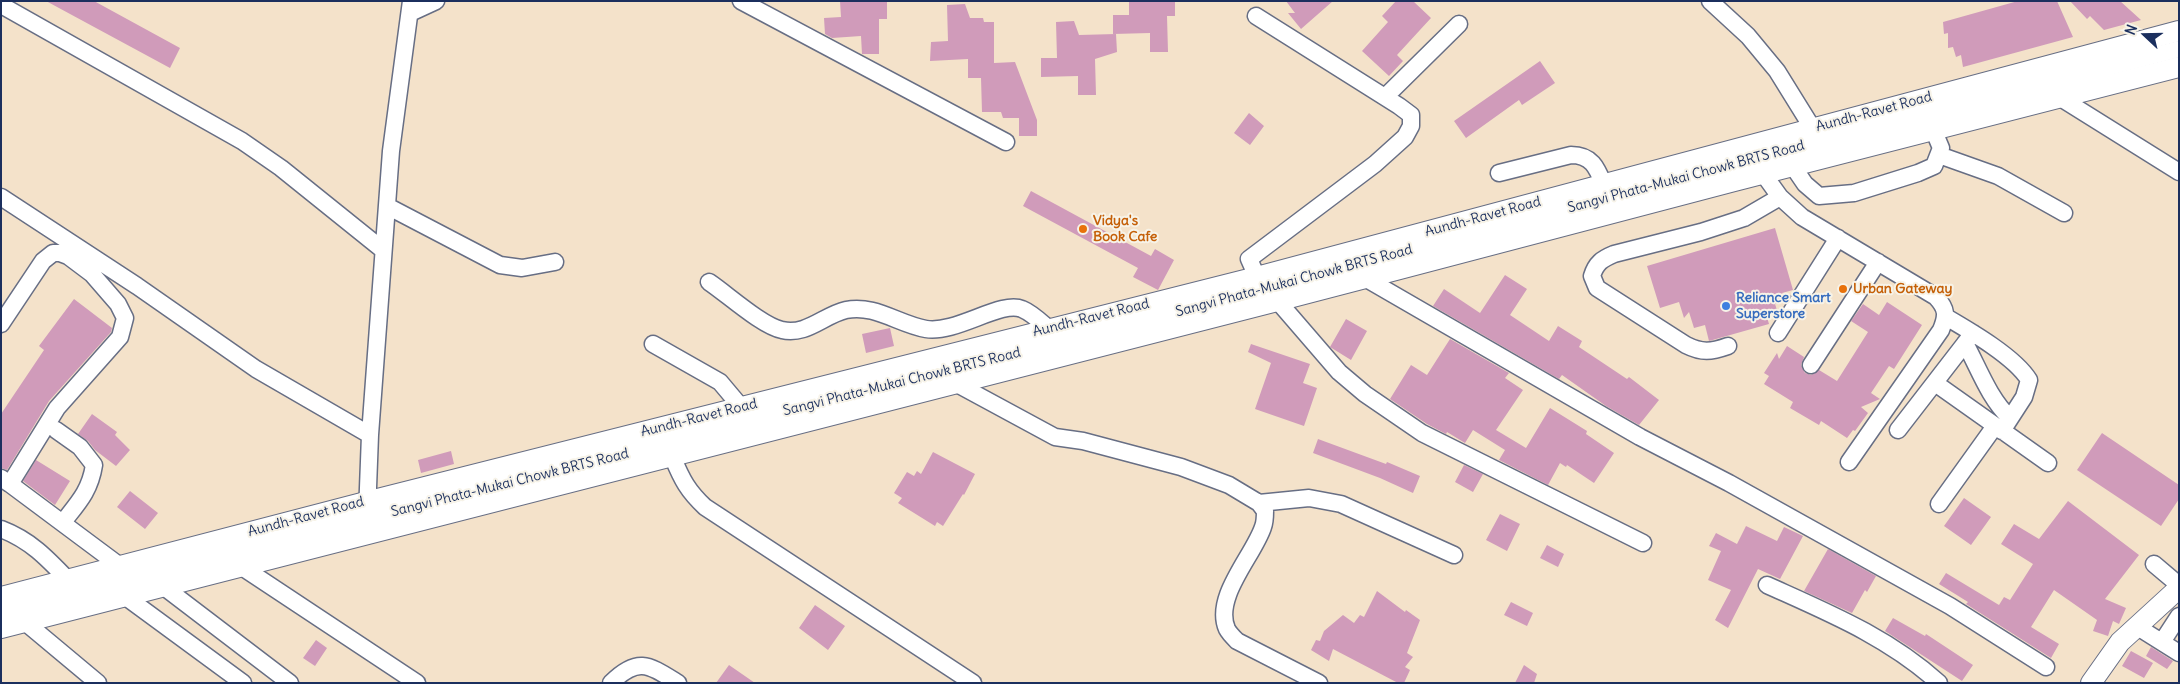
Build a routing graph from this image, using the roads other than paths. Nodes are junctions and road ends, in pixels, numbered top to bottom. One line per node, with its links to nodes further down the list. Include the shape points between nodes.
1 (436, 1): 5 (street)
2 (741, 1): 15 (street)
3 (1710, 1): 13 (street, via 1748,36 1777,71)
4 (1, 5): 27 (street, via 242,141)
5 (411, 7): 24 (street)
6 (1256, 16): 11 (street)
7 (1459, 24): 11 (street)
8 (2179, 31): 13 (main road, Aundh-Ravet Road)
9 (2179, 49): 32 (street, Sangvi Phata-Mukai Chowk BRTS Road)
10 (2179, 66): 12 (main road, Aundh-Ravet Road)
11 (1385, 97): 32 (street, via 1411,115 1411,126 1405,137 1375,164 1249,258)
12 (2059, 97): 14 (main road, Aundh-Ravet Road); 19 (street)
13 (1813, 129): 21 (main road, Aundh-Ravet Road)
14 (1933, 129): 16 (street, via 1941,148); 17 (main road, Aundh-Ravet Road)
15 (1006, 142)
16 (1939, 155): 17 (street, via 1934,166 1918,173 1854,193 1819,196 1805,184); 25 (street, via 1998,176)
17 (1792, 165): 18 (main road, Aundh-Ravet Road)
18 (1762, 172): 23 (street); 30 (main road, Aundh-Ravet Road)
19 (2179, 172)
20 (1499, 173): 21 (street, via 1580,155 1595,165)
21 (1604, 185): 32 (main road, Aundh-Ravet Road)
22 (1, 197): 47 (street, via 256,369)
23 (1780, 197): 26 (street, via 1802,217); 39 (street, via 1744,218 1614,254 1595,265 1592,276 1597,288 1686,345 1701,352)
24 (386, 206): 27 (street); 28 (street, via 500,264 522,268)
25 (2064, 213)
26 (1838, 238): 29 (street); 36 (street)
27 (383, 250): 47 (street)
28 (555, 262)
29 (1878, 262): 33 (street, via 1936,296 1944,306); 40 (street)
30 (1365, 278): 32 (main road, Aundh-Ravet Road); 75 (street, via 1640,437 1738,487 1950,606)
31 (709, 282): 35 (street, via 769,326 782,330 794,331 845,310 866,308 928,329 946,328 1012,306 1031,314)
32 (1267, 289): 35 (main road, Aundh-Ravet Road); 42 (main road, Aundh-Ravet Road); 54 (street, Sangvi Phata-Mukai Chowk BRTS Road); 57 (street, via 1339,372 1422,433)
33 (1946, 317): 37 (street); 49 (street, via 1941,330)
34 (1, 324): 51 (street, via 43,261 53,253 68,256 92,274 118,304 125,318 120,337 57,408)
35 (1049, 329): 43 (main road, Aundh-Ravet Road)
36 (1778, 332)
37 (1969, 338): 41 (street); 44 (street, via 1999,407); 44 (street, via 2024,372 2029,380 2024,397)
38 (653, 344): 43 (street, via 720,382)
39 (1728, 346)
40 (1811, 365)
41 (1935, 383): 44 (street); 46 (street)
42 (958, 384): 48 (main road, Aundh-Ravet Road); 52 (street, via 1055,437 1083,441 1181,467 1229,485)
43 (741, 407): 54 (main road, Aundh-Ravet Road)
44 (2002, 425): 50 (street); 53 (street)
45 (56, 430): 55 (street, via 80,447 94,465 92,481)
46 (1898, 430)
47 (370, 435): 54 (street)
48 (674, 458): 54 (main road, Aundh-Ravet Road); 82 (street, via 682,481 705,507)
49 (1849, 462)
50 (2048, 463)
51 (6, 481): 55 (street)
52 (1259, 502): 58 (street, via 1309,498 1342,504); 83 (street, via 1265,512 1263,527 1230,594 1224,613 1228,630 1237,641)
53 (1939, 504)
54 (367, 519): 60 (main road, Aundh-Ravet Road); 61 (main road, Aundh-Ravet Road); 68 (street, Sangvi Phata-Mukai Chowk BRTS Road)
55 (63, 522): 60 (street)
56 (1, 529): 62 (street, via 20,536)
57 (1643, 543)
58 (1454, 555)
59 (2154, 564): 64 (street)
60 (120, 566): 62 (main road, Aundh-Ravet Road)
61 (242, 567): 65 (main road, Aundh-Ravet Road); 79 (street)
62 (68, 580): 67 (main road, Aundh-Ravet Road)
63 (1767, 585): 84 (street, via 1865,630)
64 (2179, 586): 71 (main road)
65 (164, 587): 66 (main road, Aundh-Ravet Road); 78 (street)
66 (126, 596): 70 (main road, Aundh-Ravet Road); 77 (street)
67 (1, 597)
68 (1, 612)
69 (2179, 616): 73 (street)
70 (25, 622): 72 (main road, Aundh-Ravet Road); 76 (street)
71 (2136, 626): 73 (street); 85 (main road, via 2120,642)
72 (1, 628)
73 (2162, 642): 74 (street)
74 (2179, 654)
75 (2046, 667)
76 (98, 683)
77 (243, 683)
78 (290, 683)
79 (417, 683)
80 (611, 683): 81 (street, via 628,668 643,665)
81 (678, 683)
82 (973, 683)
83 (1319, 683)
84 (1939, 683)
85 (2091, 683)

